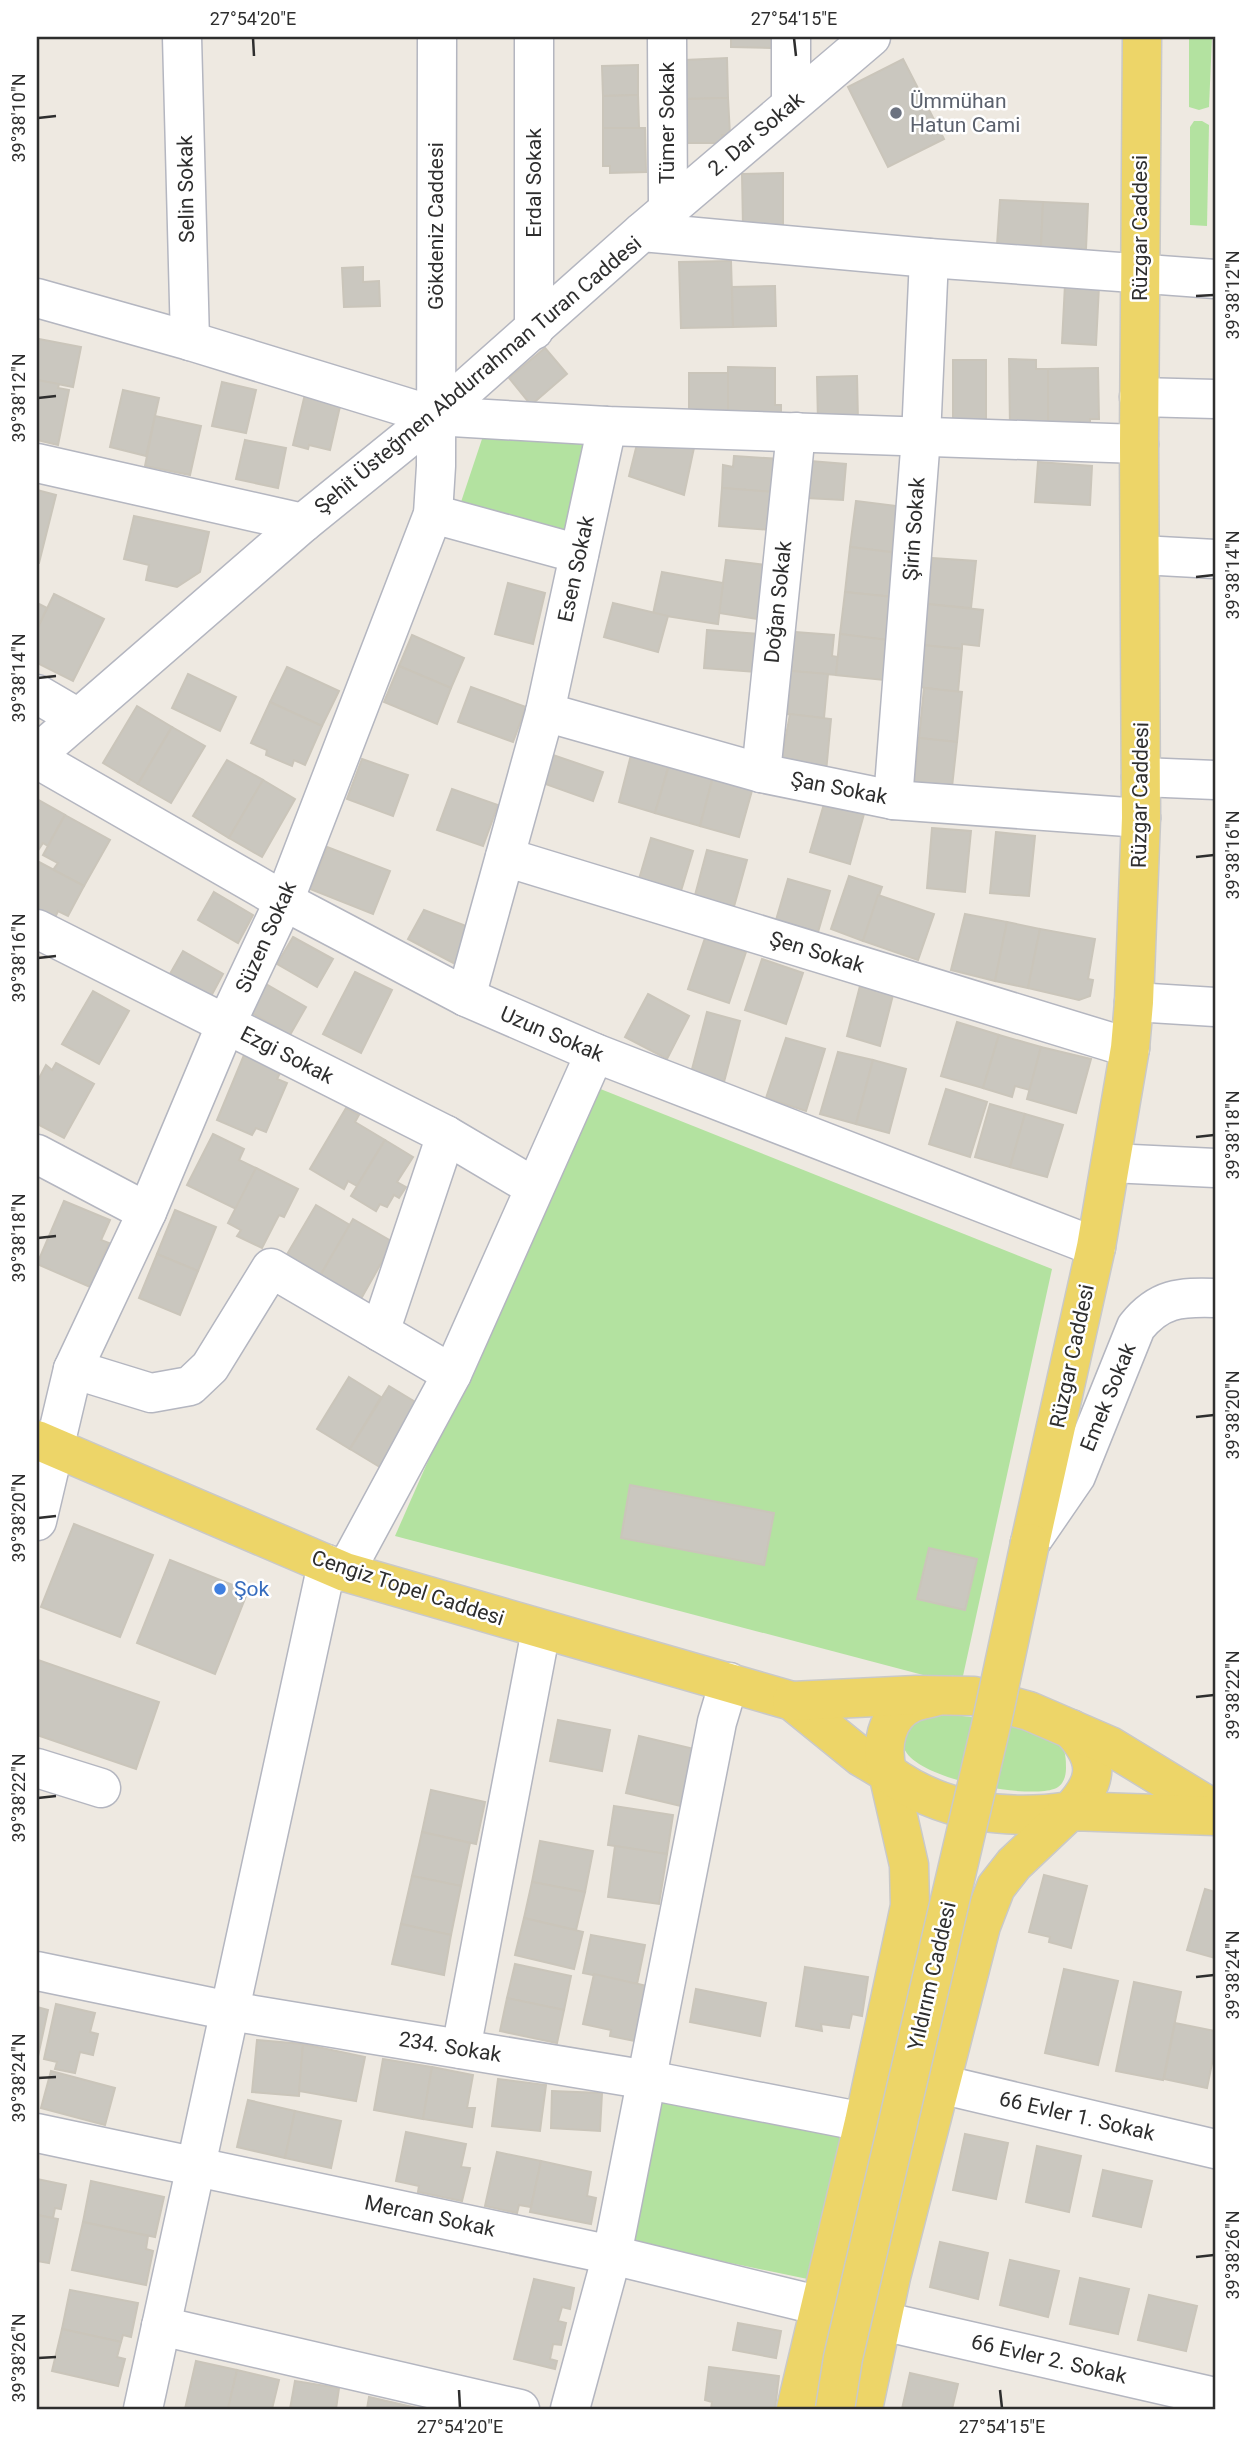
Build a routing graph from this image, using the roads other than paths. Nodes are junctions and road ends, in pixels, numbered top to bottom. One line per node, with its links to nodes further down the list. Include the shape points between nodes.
1 (182, 37): 15 (street, Selin Sokak)
2 (437, 37): 18 (street, Gökdeniz Caddesi)
3 (534, 37): 14 (street, Erdal Sokak)
4 (667, 37): 9 (street, Tümer Sokak)
5 (791, 37): 8 (street)
6 (870, 37): 8 (street, 2. Dar Sokak)
7 (1142, 37): 11 (main road, Rüzgar Caddesi)
8 (791, 104): 9 (street, 2. Dar Sokak)
9 (655, 220): 10 (street, Şehit Üsteğmen Abdurrahman Turan Caddesi); 14 (street, Şehit Üsteğmen Abdurrahman Turan Caddesi)
10 (929, 258): 11 (street, Şehit Üsteğmen Abdurrahman Turan Caddesi); 21 (street, Şirin Sokak)
11 (1140, 274): 12 (street, Şehit Üsteğmen Abdurrahman Turan Caddesi); 16 (main road, Rüzgar Caddesi)
12 (1215, 279)
13 (37, 298): 15 (street)
14 (534, 330): 18 (street, Şehit Üsteğmen Abdurrahman Turan Caddesi)
15 (190, 341): 18 (street)
16 (1139, 397): 17 (street); 22 (main road, Rüzgar Caddesi)
17 (1215, 399)
18 (435, 416): 19 (street); 24 (street, Süzen Sokak); 25 (street, Şehit Üsteğmen Abdurrahman Turan Caddesi)
19 (607, 426): 20 (street); 26 (street, Esen Sokak)
20 (796, 432): 21 (street); 33 (street, Doğan Sokak)
21 (921, 437): 22 (street); 36 (street, Şirin Sokak)
22 (1139, 444): 27 (main road, Rüzgar Caddesi)
23 (37, 463): 25 (street)
24 (433, 514): 26 (street); 39 (street, Süzen Sokak)
25 (303, 523): 31 (street, Şehit Üsteğmen Abdurrahman Turan Caddesi)
26 (579, 554): 30 (street, Esen Sokak)
27 (1141, 555): 28 (street); 34 (main road, Rüzgar Caddesi)
28 (1215, 559)
29 (37, 694): 31 (street)
30 (545, 712): 33 (street, Şan Sokak); 38 (street, Esen Sokak)
31 (78, 718): 32 (street, Şehit Üsteğmen Abdurrahman Turan Caddesi)
32 (37, 757): 39 (street, Uzun Sokak)
33 (761, 773): 36 (street, Şan Sokak)
34 (1141, 777): 35 (street); 37 (main road, Rüzgar Caddesi)
35 (1215, 780)
36 (893, 800): 37 (street, Şan Sokak)
37 (1141, 818): 42 (main road, Rüzgar Caddesi)
38 (505, 857): 41 (street, Esen Sokak); 45 (street, Şen Sokak)
39 (284, 901): 41 (street, Uzun Sokak); 44 (street, Süzen Sokak)
40 (37, 929): 44 (street, Ezgi Sokak)
41 (466, 997): 46 (street, Uzun Sokak)
42 (1134, 1002): 43 (street); 45 (main road, Rüzgar Caddesi)
43 (1215, 1007)
44 (226, 1024): 47 (street, Ezgi Sokak); 52 (street, Süzen Sokak)
45 (1130, 1048): 49 (main road, Rüzgar Caddesi)
46 (595, 1053): 51 (street); 53 (street, Uzun Sokak)
47 (446, 1135): 51 (street, Ezgi Sokak); 55 (street)
48 (37, 1154): 52 (street)
49 (1111, 1163): 50 (street); 53 (main road, Rüzgar Caddesi)
50 (1215, 1168)
51 (534, 1187): 57 (street)
52 (146, 1212): 56 (street, Süzen Sokak)
53 (1096, 1247): 60 (main road, Rüzgar Caddesi)
54 (1215, 1298): 60 (street, Emek Sokak, via 1172,1300 1149,1310 1136,1327 1076,1476)
55 (380, 1332): 56 (street, via 271,1268 210,1367 190,1386 151,1393); 57 (street)
56 (73, 1369): 58 (street, Süzen Sokak)
57 (452, 1374): 61 (street)
58 (45, 1443): 59 (street, Süzen Sokak); 61 (main road, Cengiz Topel Caddesi)
59 (37, 1521)
60 (1030, 1543): 91 (main road, Yıldırım Caddesi, bridge)
61 (336, 1568): 62 (main road, Cengiz Topel Caddesi); 74 (street)
62 (541, 1630): 63 (main road, Cengiz Topel Caddesi); 75 (street)
63 (729, 1682): 65 (main road, Cengiz Topel Caddesi); 76 (street, via 717,1722)
64 (940, 1696): 65 (main road); 66 (main road, via 974,1696 1029,1711); 68 (main road, via 911,1703 887,1728 884,1753)
65 (792, 1701): 68 (main road)
66 (1071, 1729): 70 (main road, via 1110,1746); 71 (main road, via 1090,1754 1092,1781)
67 (37, 1768): 69 (street)
68 (888, 1773): 71 (main road, via 920,1793 988,1814); 78 (main road, via 909,1865 910,1906)
69 (102, 1788)
70 (1215, 1810)
71 (1070, 1811): 72 (main road); 77 (main road, via 996,1887 981,1926)
72 (1215, 1816)
73 (37, 1971): 74 (street, 234. Sokak)
74 (230, 2011): 75 (street, 234. Sokak); 81 (street)
75 (461, 2049): 76 (street, 234. Sokak)
76 (648, 2080): 78 (street, 234. Sokak); 82 (street)
77 (940, 2084): 80 (street, 66 Evler 1. Sokak); 84 (main road)
78 (864, 2122): 83 (main road)
79 (37, 2133): 81 (street, Mercan Sokak)
80 (1215, 2149)
81 (196, 2167): 82 (street, Mercan Sokak); 85 (street)
82 (612, 2255): 83 (street, Mercan Sokak); 89 (street)
83 (821, 2306): 90 (main road)
84 (882, 2321): 86 (street, 66 Evler 2. Sokak); 92 (main road)
85 (161, 2326): 87 (street); 88 (street)
86 (1215, 2397)
87 (143, 2409)
88 (520, 2409)
89 (570, 2409)
90 (796, 2409)
91 (835, 2409)
92 (863, 2409)

